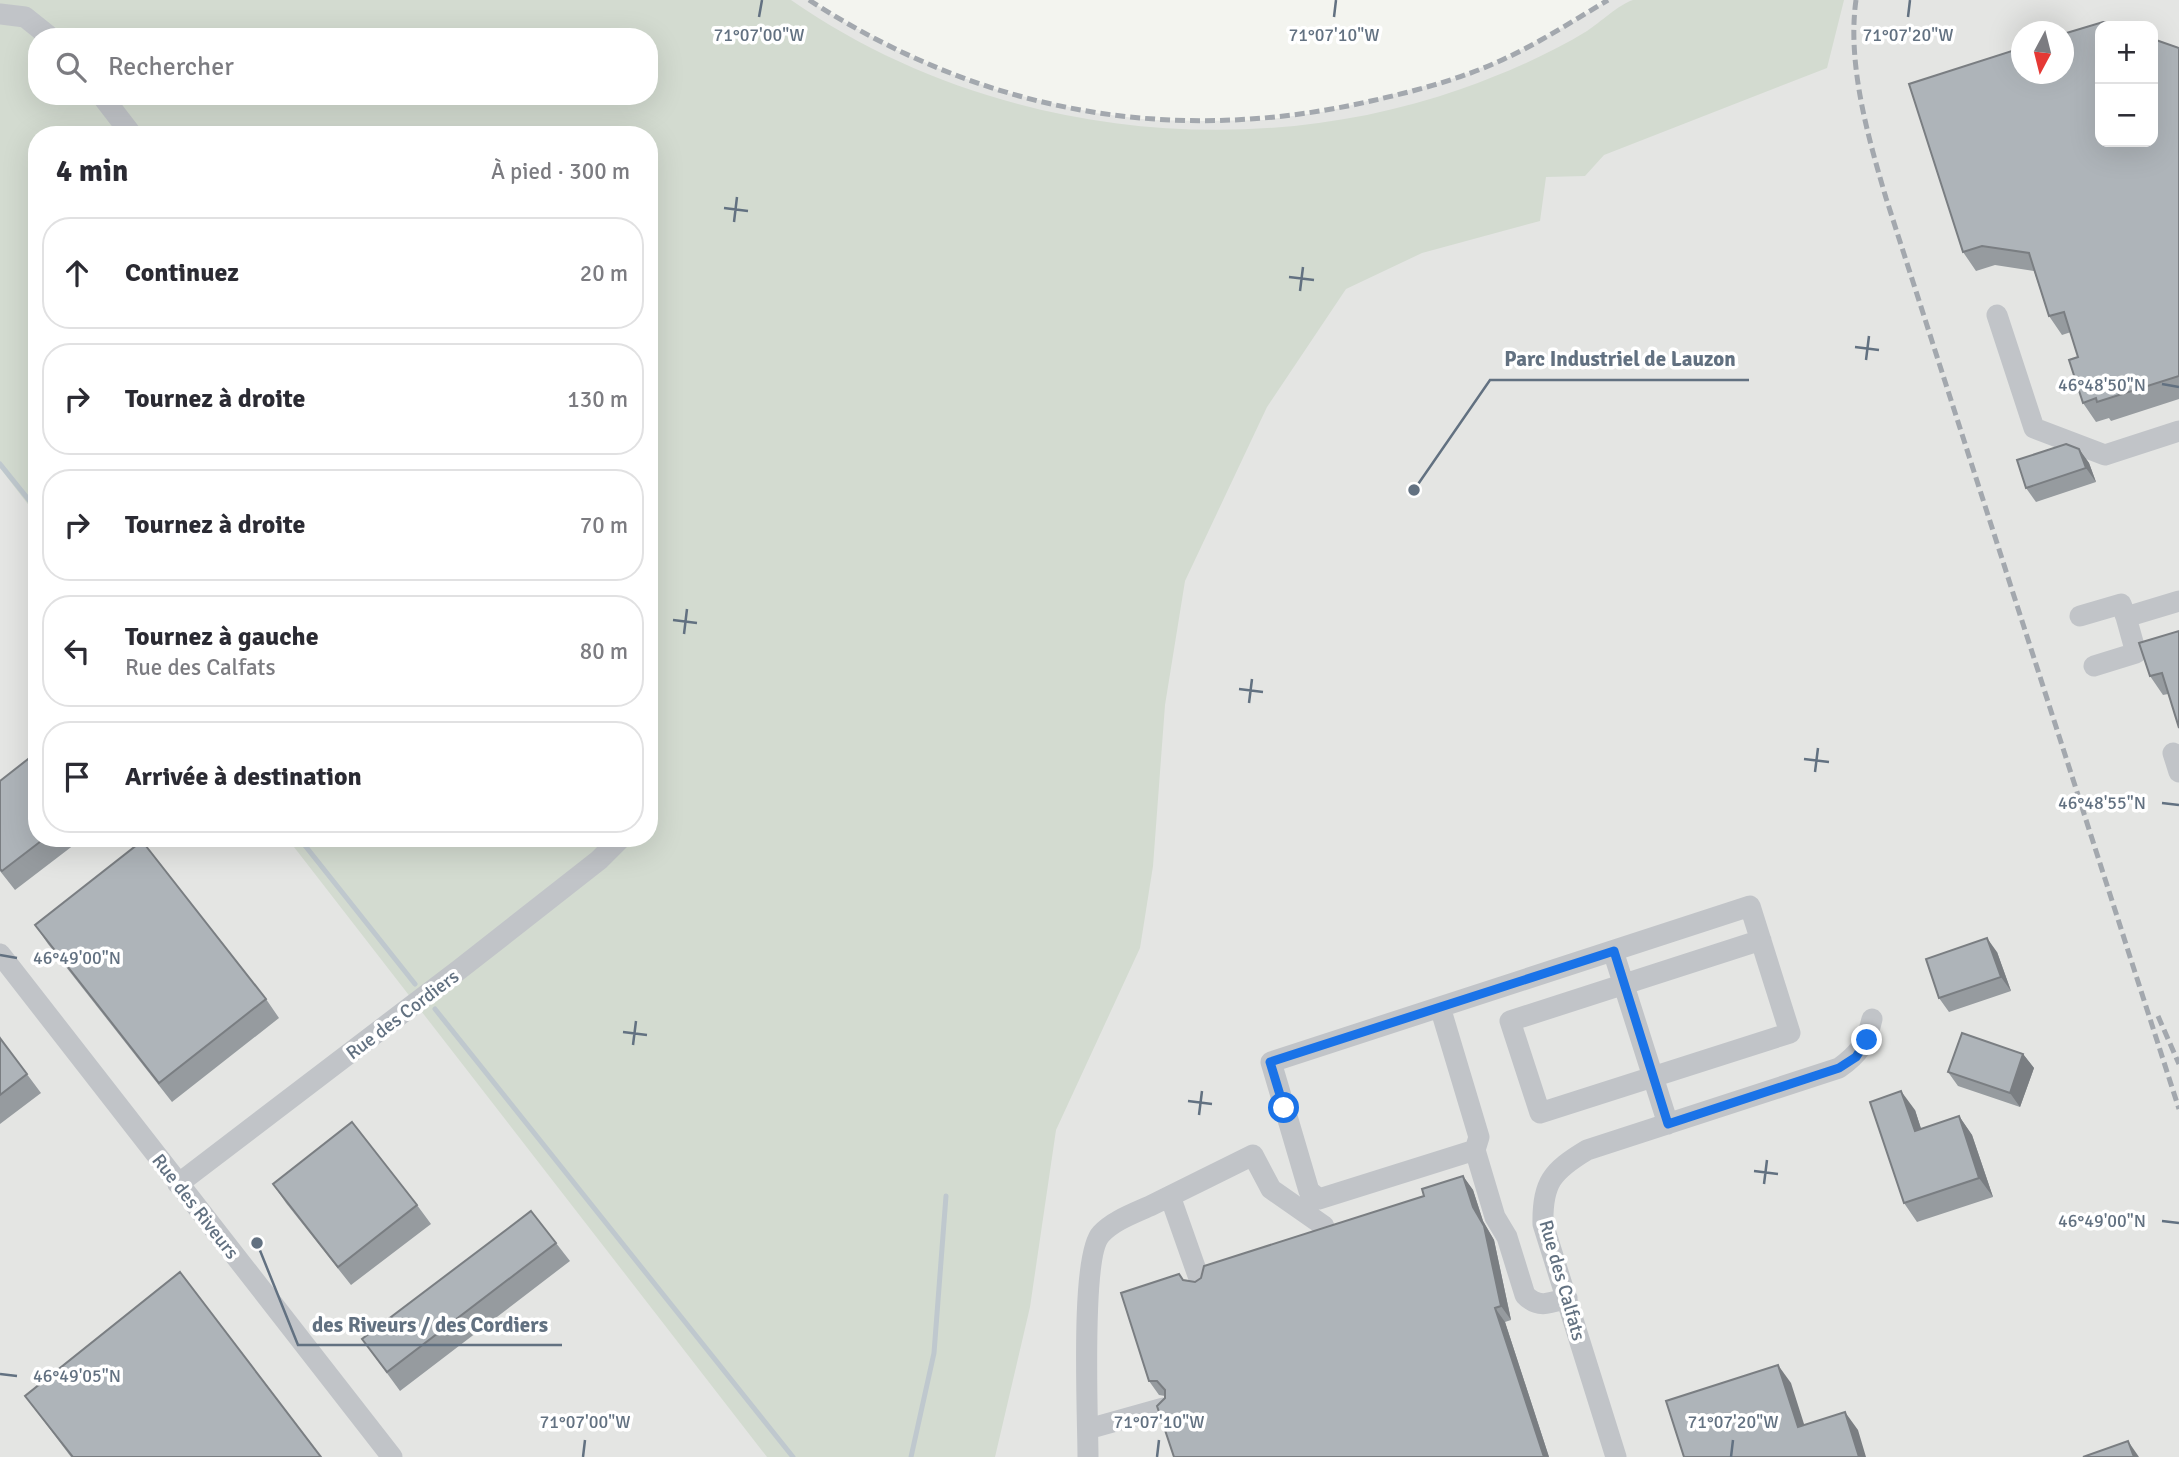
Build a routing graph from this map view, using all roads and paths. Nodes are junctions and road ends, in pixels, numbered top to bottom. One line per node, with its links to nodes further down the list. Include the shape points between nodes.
1 (0, 14): 2 (street, via 25,17)
2 (39, 28)
3 (109, 105): 4 (street)
4 (125, 126)
5 (1997, 315): 6 (street, via 2034,428 2105,455)
6 (2179, 431)
7 (2179, 601): 9 (street)
8 (2080, 616): 9 (street, via 2121,604)
9 (2126, 617): 10 (street, via 2136,653)
10 (2094, 666)
11 (612, 847): 21 (street, Rue des Cordiers)
12 (1761, 940): 13 (street, via 1750,906); 15 (street); 18 (street, via 1790,1034)
13 (1614, 951): 15 (street); 16 (street)
14 (0, 954): 21 (street, Rue des Riveurs)
15 (1624, 984): 18 (street); 18 (street, via 1510,1021 1540,1113)
16 (1440, 1007): 20 (street, via 1479,1138); 20 (street, via 1270,1062 1309,1191 1320,1199)
17 (1872, 1019): 19 (street, Rue des Calfats, via 1867,1040 1856,1057 1839,1068)
18 (1653, 1077): 19 (street)
19 (1668, 1124): 25 (street, Rue des Calfats, via 1587,1150 1568,1161 1548,1183 1543,1224)
20 (1475, 1150): 25 (street, via 1525,1295 1539,1304)
21 (178, 1184): 28 (street, Rue des Riveurs)
22 (1170, 1196): 23 (street, via 1253,1156 1271,1189); 24 (street); 27 (street, via 1108,1227 1093,1249 1088,1301)
23 (1324, 1226)
24 (1201, 1284)
25 (1567, 1298): 30 (street, Rue des Calfats)
26 (1163, 1408): 27 (street)
27 (1088, 1429): 29 (street)
28 (392, 1457)
29 (1088, 1457)
30 (1616, 1457)

